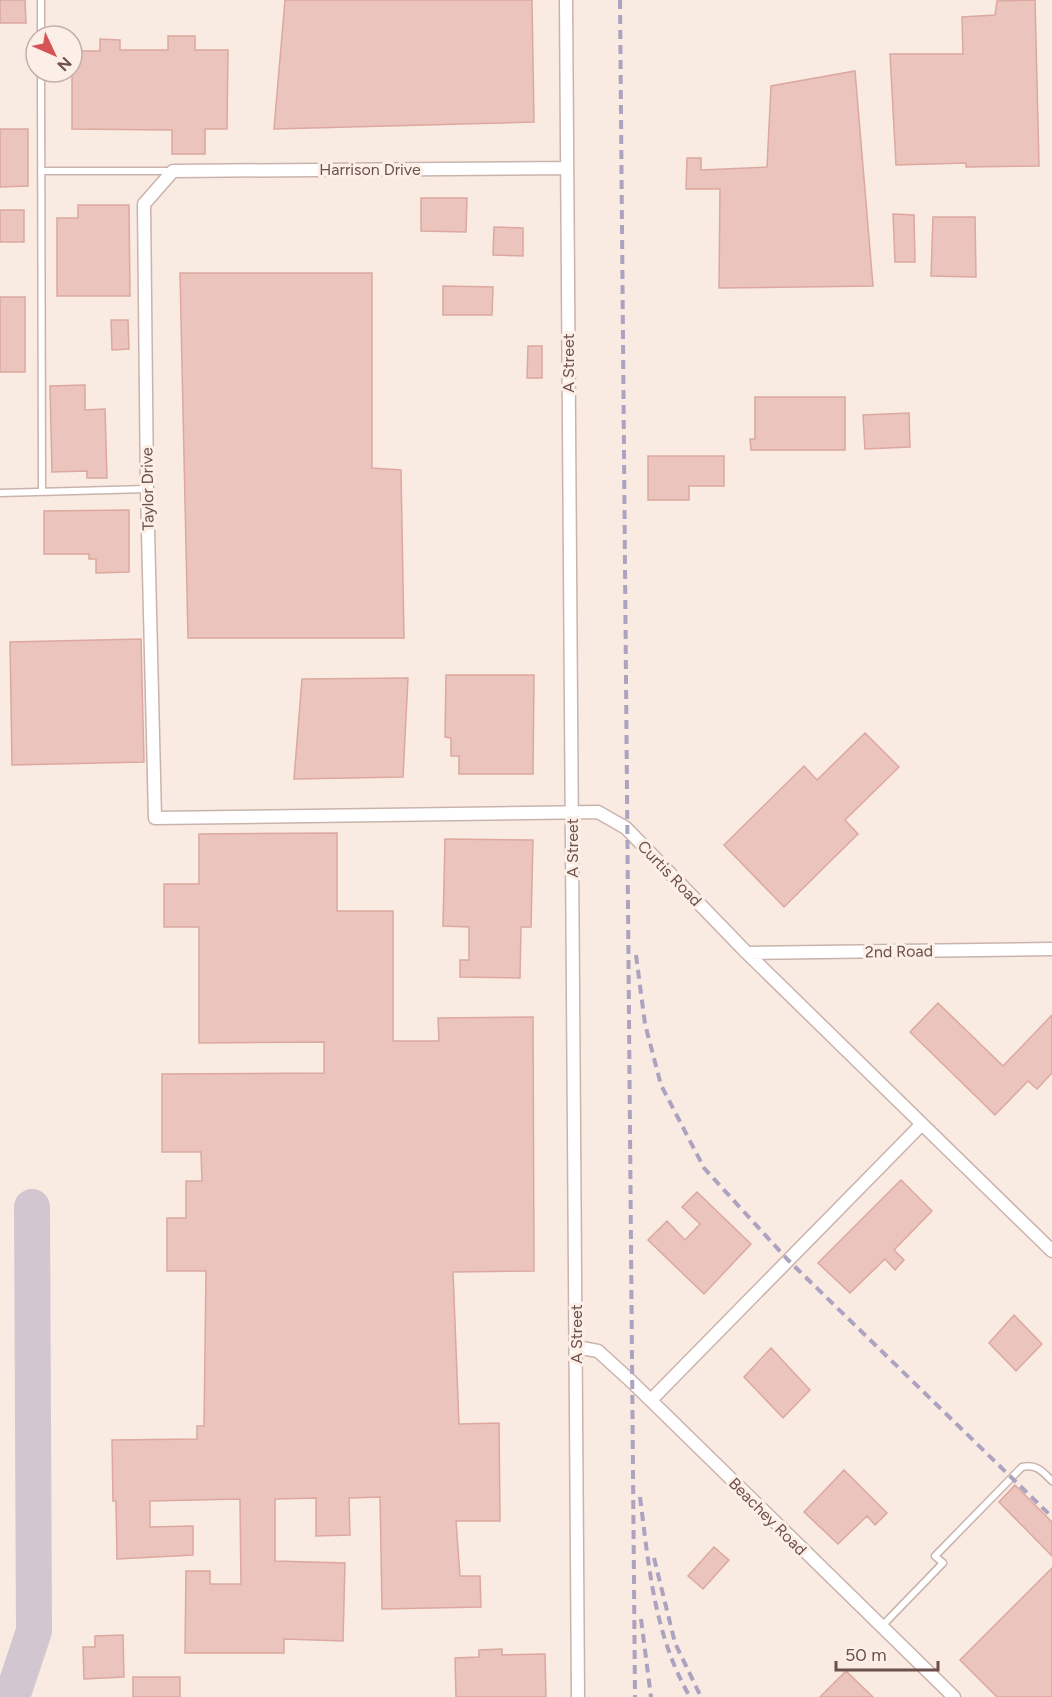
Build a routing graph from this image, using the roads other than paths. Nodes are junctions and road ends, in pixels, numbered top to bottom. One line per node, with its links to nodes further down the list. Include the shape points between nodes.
1 (41, 0): 3 (lane)
2 (566, 0): 5 (street, A Street)
3 (41, 24)
4 (41, 84): 6 (lane)
5 (567, 168): 7 (street, Harrison Drive); 11 (street, A Street)
6 (41, 171): 7 (lane); 9 (lane)
7 (173, 171): 8 (street, Taylor Drive, via 144,204)
8 (147, 489): 9 (lane); 12 (street, Taylor Drive)
9 (42, 492): 10 (lane)
10 (0, 493)
11 (572, 812): 12 (street, Curtis Road); 14 (street, Curtis Road, via 598,812 626,828); 17 (street, A Street)
12 (155, 819)
13 (1052, 949): 14 (street, 2nd Road)
14 (747, 953): 15 (street, Curtis Road)
15 (921, 1125): 16 (street, Curtis Road); 18 (street)
16 (1052, 1251)
17 (576, 1347): 18 (street, Beachey Road, via 598,1351); 21 (street, A Street)
18 (651, 1400): 20 (street, Beachey Road)
19 (1052, 1480): 20 (lane, via 1040,1468 1022,1467 935,1556 943,1563)
20 (882, 1627): 22 (street, Beachey Road)
21 (578, 1697)
22 (954, 1697)

